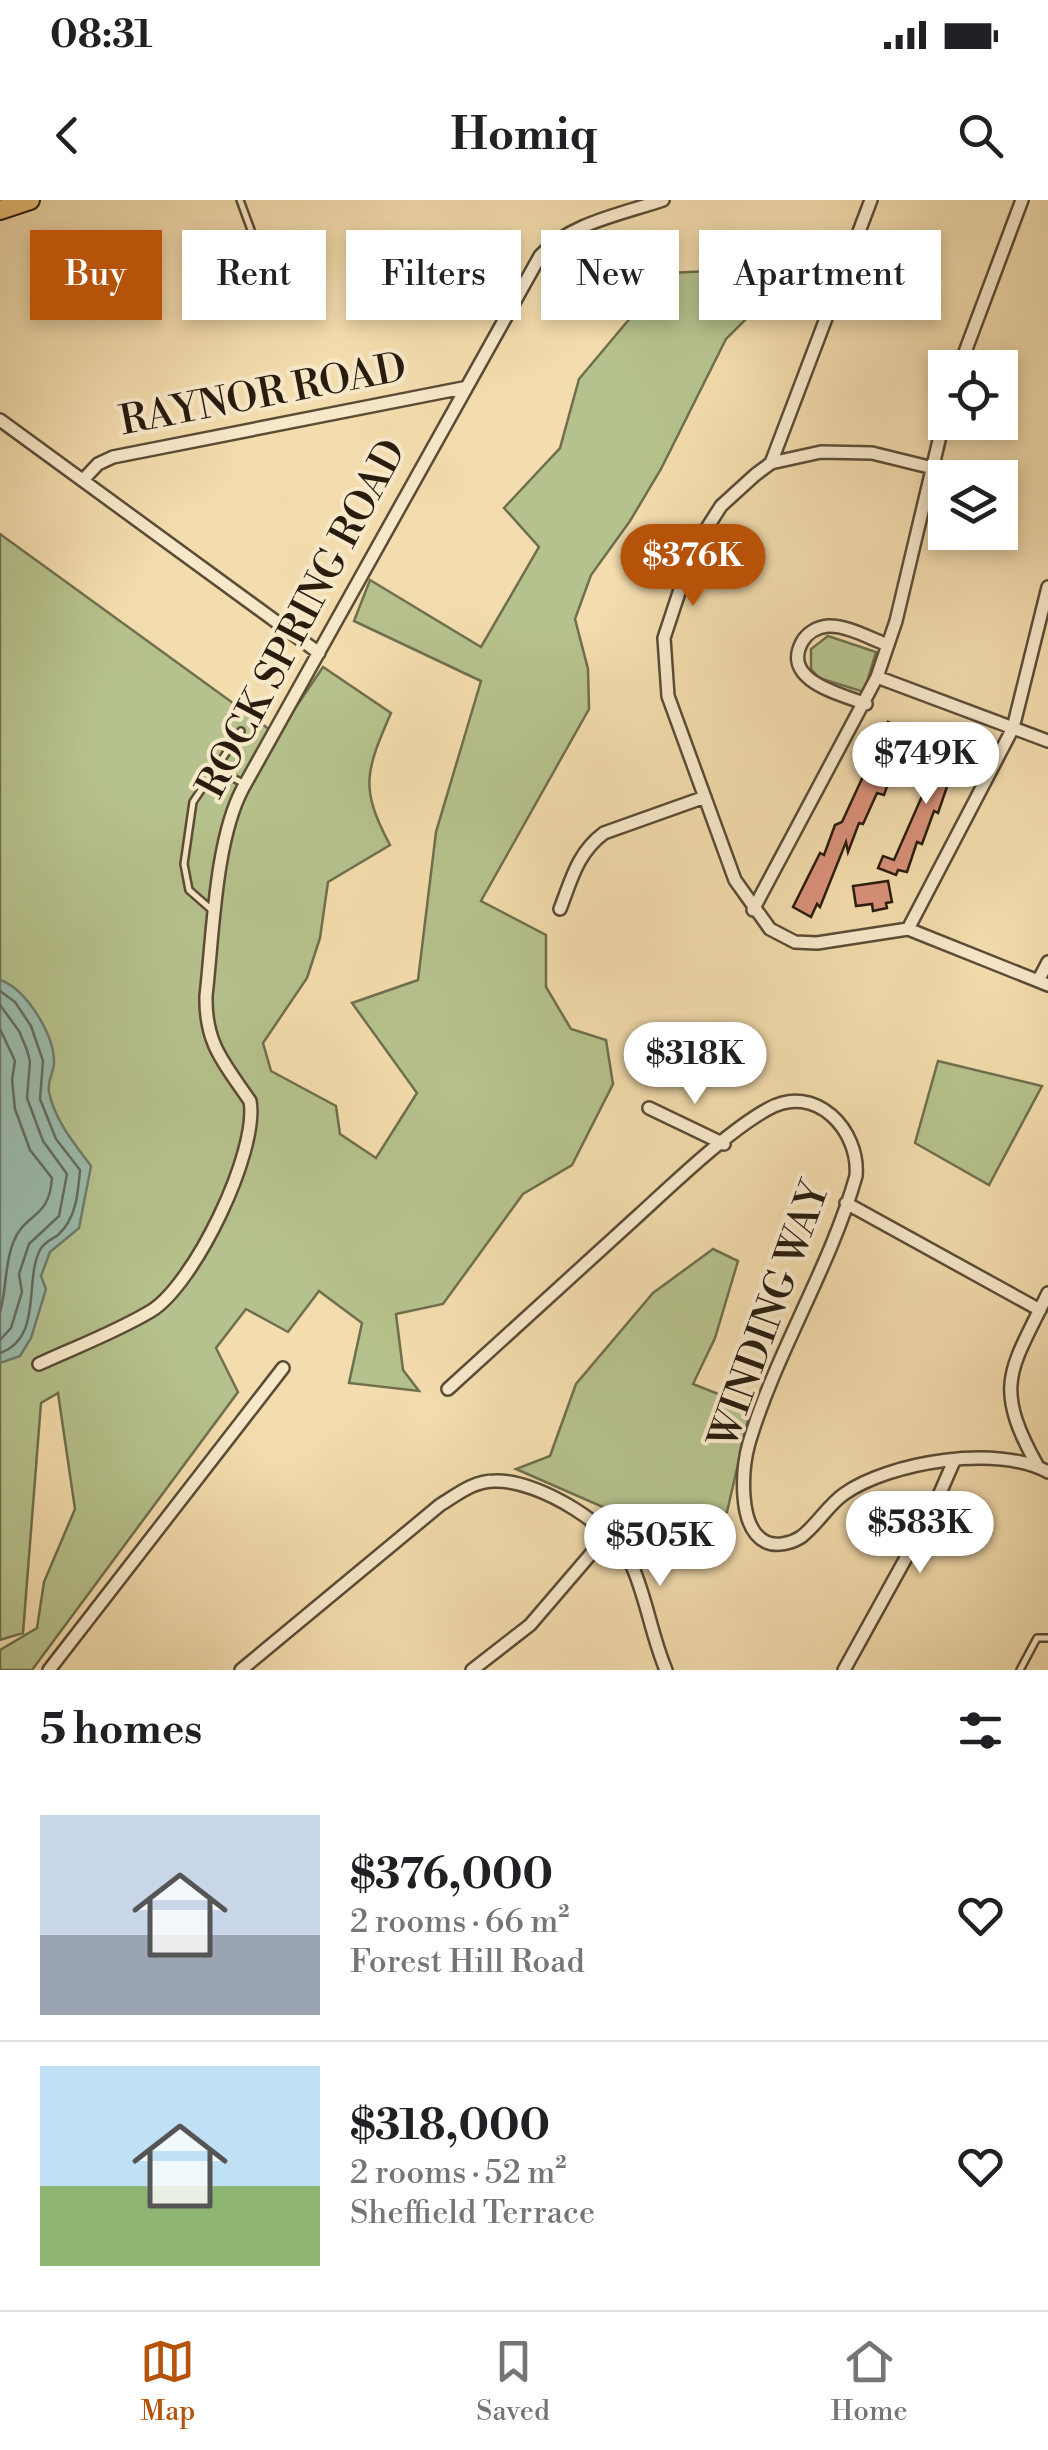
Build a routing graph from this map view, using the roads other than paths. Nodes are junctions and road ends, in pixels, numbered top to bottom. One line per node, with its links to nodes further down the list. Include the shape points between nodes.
1 (30, 200): 6 (main road)
2 (240, 200): 7 (lane)
3 (663, 200): 9 (street, ROCK SPRING ROAD, via 553,241)
4 (871, 200): 11 (street)
5 (1022, 200): 8 (street)
6 (0, 210)
7 (251, 230)
8 (966, 350)
9 (463, 388): 13 (street, RAYNOR ROAD, via 113,457); 17 (street, ROCK SPRING ROAD)
10 (0, 420): 13 (street)
11 (771, 464): 12 (street, via 842,451); 25 (street, via 710,521 664,638 668,696)
12 (928, 466)
13 (83, 480): 17 (street)
14 (928, 488): 16 (street)
15 (1048, 587): 20 (street)
16 (888, 645): 18 (street); 19 (street, via 834,626 815,629 802,642 798,662 807,678)
17 (319, 653): 24 (street, ROCK SPRING ROAD)
18 (877, 677): 19 (street); 20 (street)
19 (866, 704): 27 (street)
20 (1013, 728): 22 (street); 29 (street)
21 (241, 732): 23 (lane)
22 (1048, 741)
23 (216, 769): 24 (lane); 28 (lane, via 193,802 184,864 189,890)
24 (246, 784): 28 (street, ROCK SPRING ROAD, via 230,822)
25 (705, 797): 26 (street, via 590,843); 27 (street)
26 (560, 910)
27 (753, 910): 29 (street, via 794,942)
28 (216, 914): 37 (street, ROCK SPRING ROAD, via 206,1022 214,1052 250,1101 252,1125 225,1208 154,1310)
29 (908, 929): 31 (street)
30 (1048, 962): 31 (street)
31 (1043, 983)
32 (648, 1108): 33 (street)
33 (724, 1144): 34 (street, WINDING WAY, via 768,1108 794,1102 819,1107 854,1144 856,1176); 39 (street, WINDING WAY)
34 (846, 1204): 36 (street); 40 (street, WINDING WAY, via 748,1446 747,1517 764,1542 779,1545 800,1538 842,1495 881,1474)
35 (1048, 1293): 36 (street)
36 (1040, 1310): 41 (street, via 1010,1370 1009,1390 1020,1436)
37 (39, 1364)
38 (283, 1368): 44 (street)
39 (448, 1389)
40 (954, 1461): 41 (street, WINDING WAY); 48 (street)
41 (1042, 1468)
42 (608, 1534): 45 (street, via 548,1496 510,1482 472,1485); 46 (street, via 530,1625); 47 (street, via 632,1565)
43 (1048, 1638): 49 (lane, via 1037,1638)
44 (50, 1670)
45 (240, 1670)
46 (472, 1670)
47 (666, 1670)
48 (844, 1670)
49 (1020, 1670)

